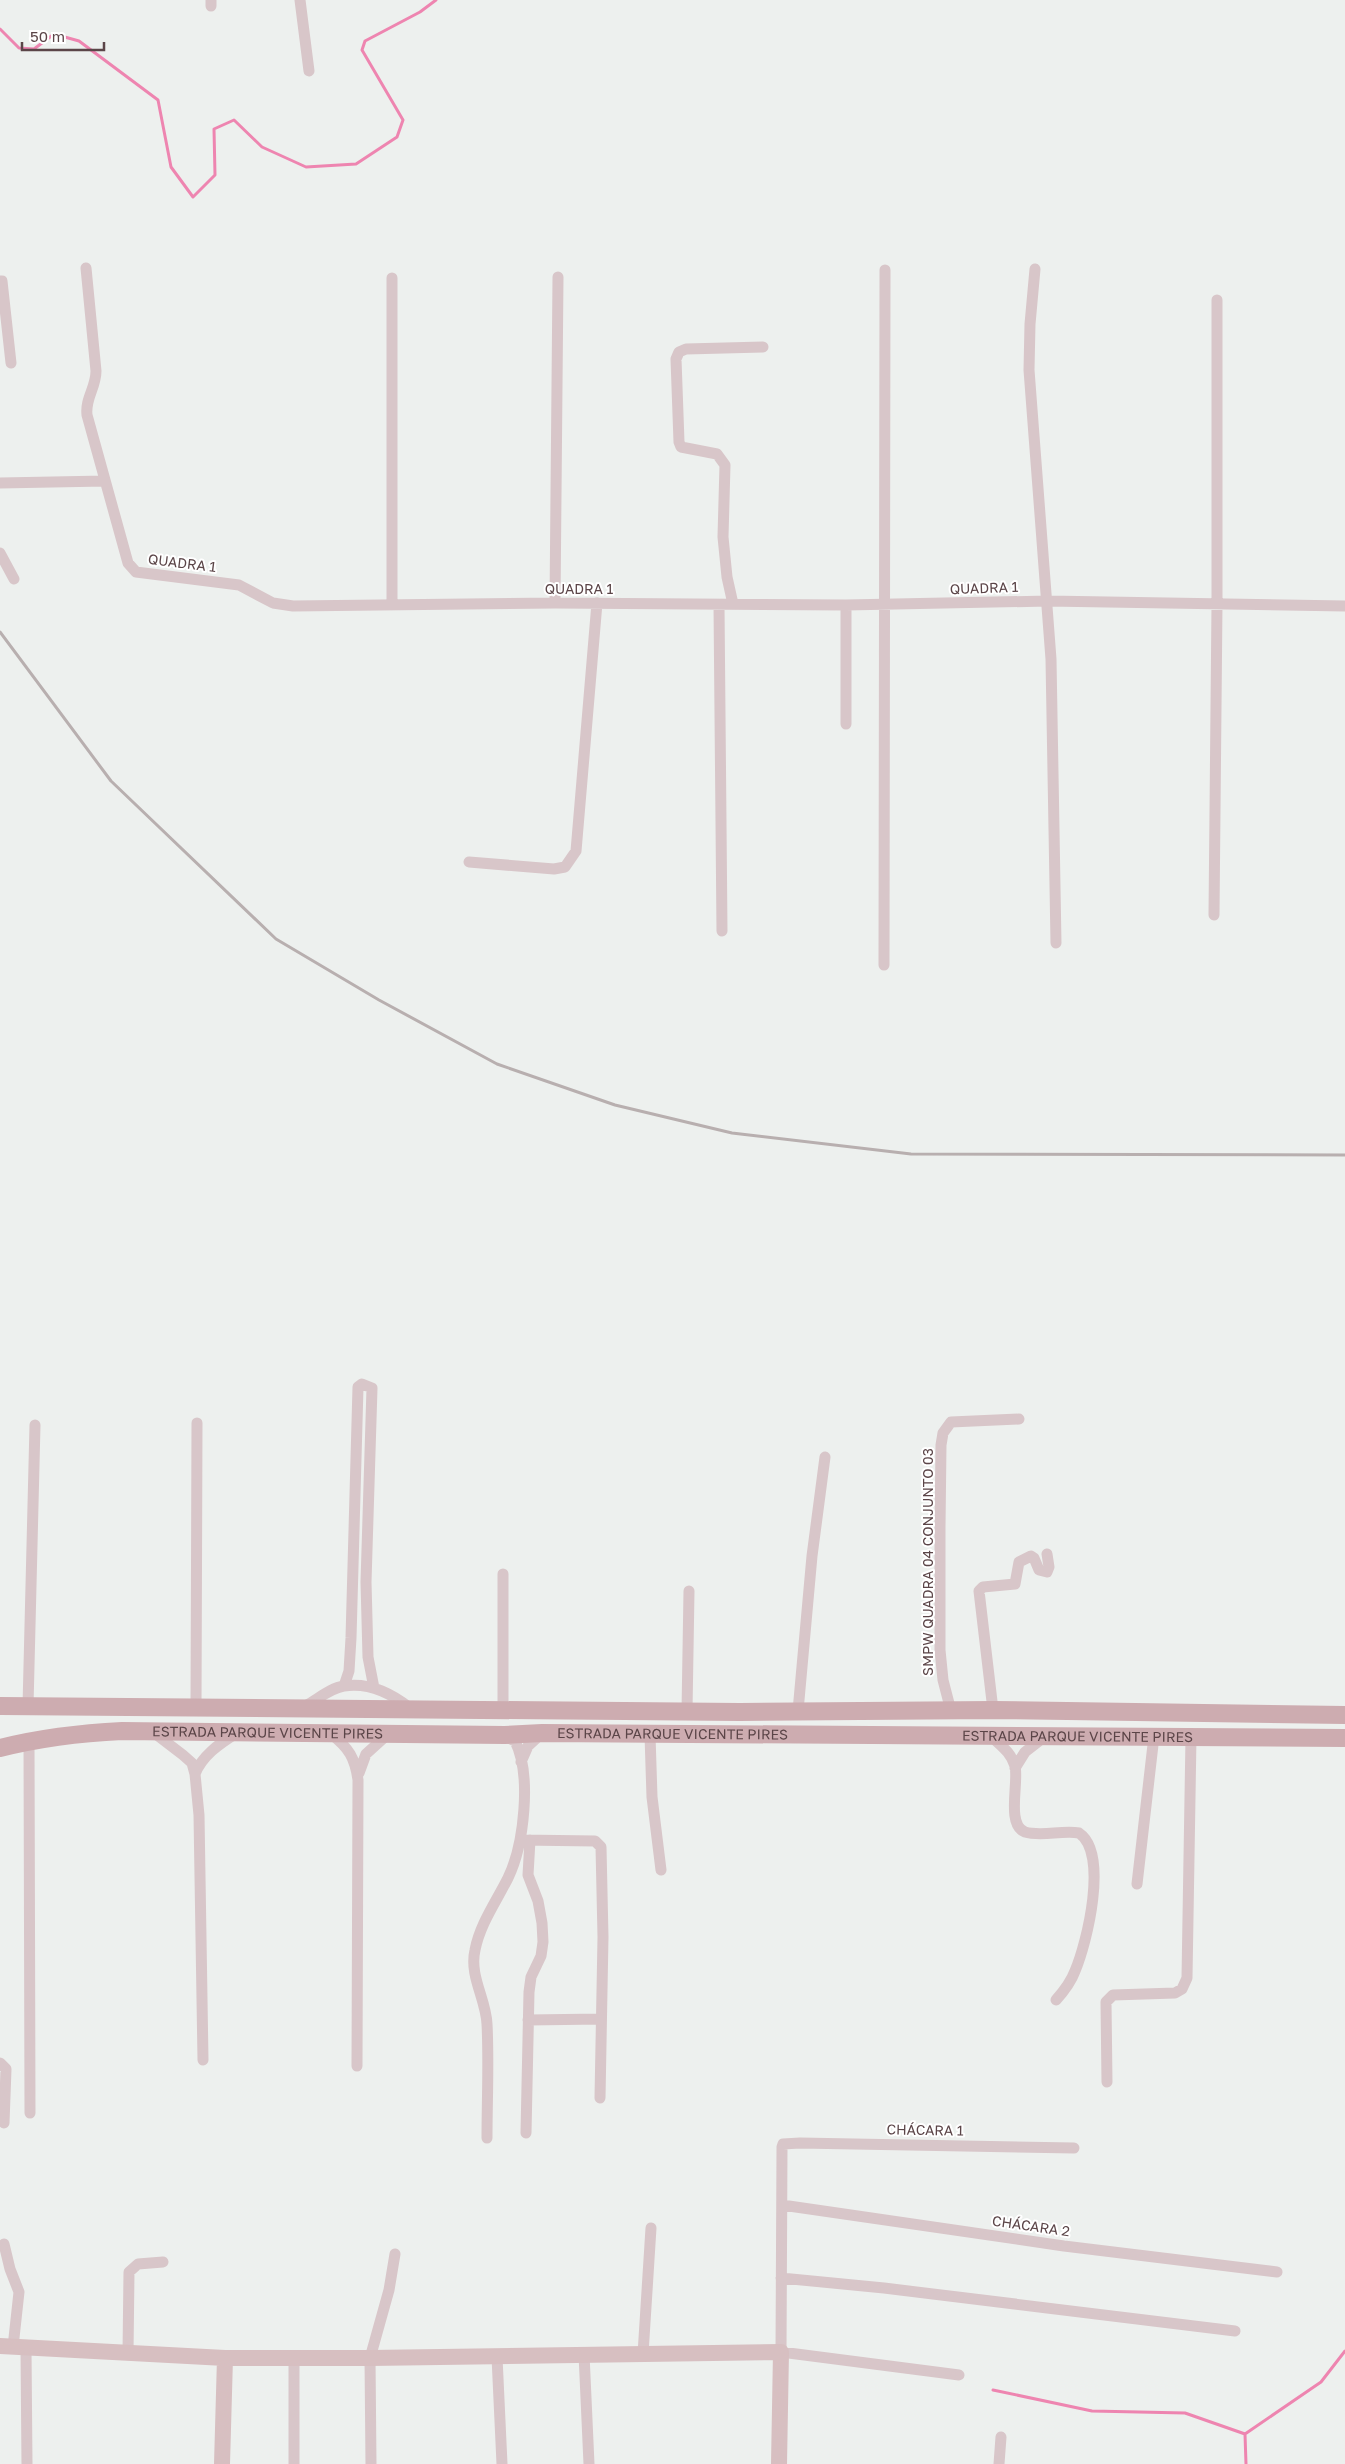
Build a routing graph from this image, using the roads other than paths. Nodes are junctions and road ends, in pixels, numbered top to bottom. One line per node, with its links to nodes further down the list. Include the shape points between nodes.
1 (300, 0): 2 (street)
2 (309, 72)
3 (86, 268): 12 (street, QUADRA 1, via 96,383 86,406)
4 (1035, 269): 16 (street, via 1029,370)
5 (885, 270): 24 (street)
6 (558, 276): 17 (street)
7 (392, 278): 19 (street)
8 (0, 281): 11 (street)
9 (1217, 300): 21 (street)
10 (763, 347): 20 (street, via 686,349 679,352 676,359 681,447 717,454 725,465 723,537)
11 (11, 362)
12 (105, 481): 13 (street); 19 (street, QUADRA 1, via 128,563 136,572 239,585 281,605)
13 (0, 482)
14 (0, 553): 15 (street)
15 (14, 579)
16 (1048, 601): 21 (street, QUADRA 1); 24 (street, QUADRA 1); 30 (street)
17 (555, 603): 18 (street, QUADRA 1); 19 (street, QUADRA 1)
18 (597, 603): 22 (street, QUADRA 1); 27 (street, via 576,851 565,866 554,870)
19 (392, 604)
20 (733, 604): 22 (street, QUADRA 1); 23 (street, QUADRA 1)
21 (1217, 604): 25 (street, QUADRA 1); 28 (street)
22 (719, 605): 29 (street)
23 (846, 605): 24 (street, QUADRA 1); 26 (street)
24 (886, 605): 31 (street)
25 (1345, 606)
26 (846, 724)
27 (469, 862)
28 (1214, 915)
29 (722, 931)
30 (1056, 943)
31 (884, 966)
32 (1019, 1418): 56 (street, SMPW QUADRA 04 CONJUNTO 03, via 950,1422 943,1433 940,1650)
33 (197, 1423): 49 (street)
34 (35, 1425): 48 (street)
35 (825, 1457): 55 (street)
36 (355, 1500): 37 (street); 37 (street, via 358,1387 362,1384 372,1388); 40 (street)
37 (367, 1500): 41 (street)
38 (1047, 1554): 53 (street, via 1047,1572 1039,1570 1031,1556 1019,1562 1014,1584 983,1587 979,1591)
39 (503, 1574): 51 (street)
40 (353, 1582): 41 (street); 44 (street)
41 (366, 1582): 43 (street)
42 (689, 1591): 54 (street)
43 (368, 1637): 44 (street); 46 (street)
44 (351, 1638): 45 (street, via 349,1671)
45 (344, 1686): 46 (street); 52 (street)
46 (374, 1688): 50 (street, via 395,1696)
47 (0, 1706): 48 (main road, ESTRADA PARQUE VICENTE PIRES)
48 (28, 1706): 49 (main road, ESTRADA PARQUE VICENTE PIRES)
49 (196, 1708): 52 (main road, ESTRADA PARQUE VICENTE PIRES)
50 (410, 1708): 51 (main road, ESTRADA PARQUE VICENTE PIRES); 52 (main road, ESTRADA PARQUE VICENTE PIRES)
51 (503, 1708): 54 (main road, ESTRADA PARQUE VICENTE PIRES)
52 (301, 1709)
53 (994, 1710): 56 (main road, ESTRADA PARQUE VICENTE PIRES); 57 (main road, ESTRADA PARQUE VICENTE PIRES)
54 (688, 1711): 55 (main road, ESTRADA PARQUE VICENTE PIRES); 62 (main road, via 677,1720); 63 (main road, via 701,1721)
55 (798, 1711): 56 (main road, ESTRADA PARQUE VICENTE PIRES)
56 (950, 1711)
57 (1345, 1715)
58 (153, 1732): 60 (main road, ESTRADA PARQUE VICENTE PIRES); 72 (main road, ESTRADA PARQUE VICENTE PIRES, via 87,1733); 76 (street, via 184,1755)
59 (542, 1733): 65 (main road, ESTRADA PARQUE VICENTE PIRES); 66 (main road, ESTRADA PARQUE VICENTE PIRES); 74 (street, via 528,1746)
60 (235, 1734): 61 (main road, ESTRADA PARQUE VICENTE PIRES); 76 (street, via 198,1764)
61 (331, 1734): 64 (main road, ESTRADA PARQUE VICENTE PIRES); 77 (street, via 349,1750)
62 (674, 1734): 63 (main road, ESTRADA PARQUE VICENTE PIRES); 65 (main road, ESTRADA PARQUE VICENTE PIRES)
63 (704, 1734): 67 (main road, ESTRADA PARQUE VICENTE PIRES)
64 (387, 1735): 66 (main road, ESTRADA PARQUE VICENTE PIRES); 77 (street, via 366,1754)
65 (650, 1735): 79 (street, via 652,1797)
66 (505, 1736): 74 (street, via 515,1742)
67 (991, 1736): 70 (main road, ESTRADA PARQUE VICENTE PIRES); 75 (street, via 1006,1749)
68 (1154, 1736): 69 (main road, ESTRADA PARQUE VICENTE PIRES); 70 (main road, ESTRADA PARQUE VICENTE PIRES); 80 (street)
69 (1191, 1737): 71 (main road, ESTRADA PARQUE VICENTE PIRES); 87 (street, via 1187,1978 1182,1989 1175,1993 1113,1995 1109,1998 1106,2002)
70 (1043, 1738): 75 (street, via 1025,1752)
71 (1345, 1738)
72 (29, 1741): 73 (main road, ESTRADA PARQUE VICENTE PIRES); 89 (street)
73 (0, 1748)
74 (521, 1762): 78 (street)
75 (1015, 1768): 81 (street, via 1014,1817 1018,1827 1031,1833 1079,1833 1092,1850 1092,1902 1086,1936 1076,1970)
76 (195, 1774): 84 (street, via 199,1815)
77 (358, 1780): 86 (street)
78 (525, 1840): 82 (street, via 595,1841 601,1847 604,1937); 83 (street, via 528,1875 538,1901 543,1942 541,1956 531,1977); 92 (street, via 493,1903 474,1952 476,1983 487,2023)
79 (661, 1870)
80 (1137, 1884)
81 (1056, 2000)
82 (601, 2019): 83 (street); 88 (street)
83 (528, 2020): 91 (street)
84 (203, 2060)
85 (0, 2063): 90 (street, via 6,2069)
86 (356, 2066)
87 (1107, 2082)
88 (600, 2098)
89 (30, 2113)
90 (4, 2123)
91 (526, 2133)
92 (487, 2138)
93 (1074, 2148): 94 (street, CHÁCARA 1, via 784,2144 780,2152)
94 (782, 2205): 99 (street, CHÁCARA 2, via 1073,2248); 100 (street)
95 (651, 2228): 106 (street)
96 (4, 2244): 102 (street, via 19,2292)
97 (396, 2254): 110 (street)
98 (163, 2262): 104 (street, via 138,2264 129,2272)
99 (1277, 2272)
100 (781, 2278): 101 (street); 103 (street)
101 (1234, 2331)
102 (13, 2347): 104 (street); 113 (street)
103 (780, 2352): 106 (street); 111 (street); 119 (street)
104 (128, 2353): 108 (street)
105 (584, 2354): 106 (street); 107 (street); 118 (street)
106 (643, 2354)
107 (497, 2356): 110 (street); 117 (street)
108 (225, 2358): 109 (street); 114 (street)
109 (294, 2358): 110 (street); 115 (street)
110 (370, 2358): 116 (street)
111 (959, 2375)
112 (1001, 2437): 120 (street)
113 (27, 2464)
114 (222, 2464)
115 (294, 2464)
116 (371, 2464)
117 (502, 2464)
118 (589, 2464)
119 (779, 2464)
120 (999, 2464)

